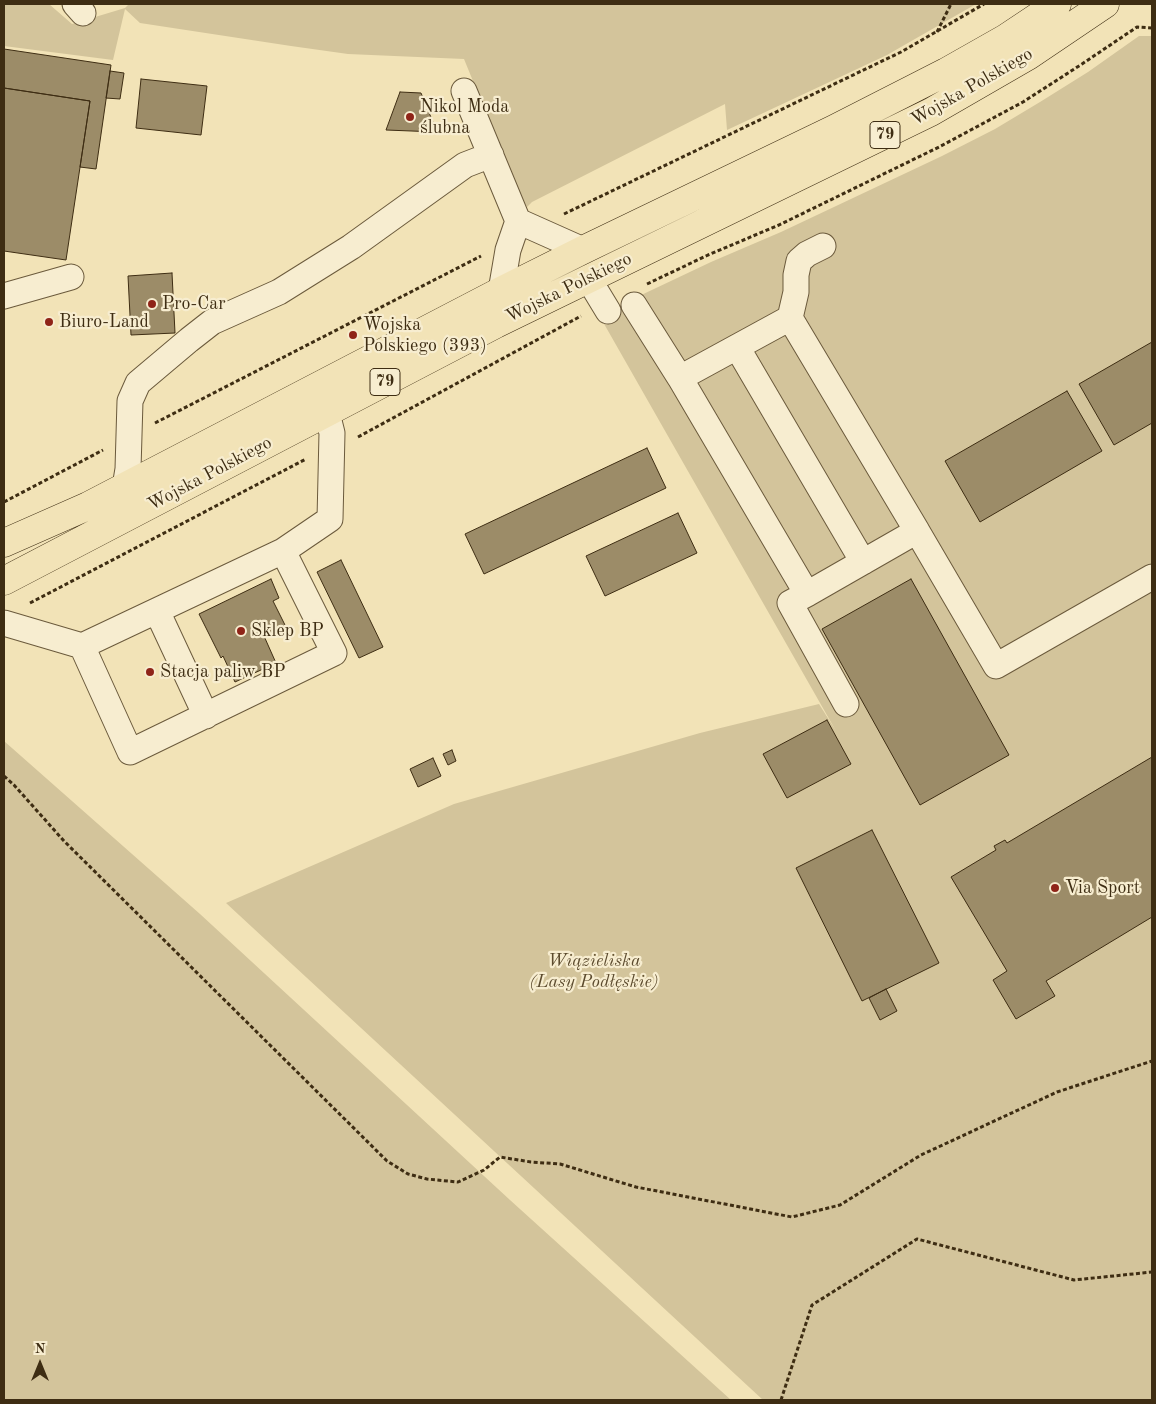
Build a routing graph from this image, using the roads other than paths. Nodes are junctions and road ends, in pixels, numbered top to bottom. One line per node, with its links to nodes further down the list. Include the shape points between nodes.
1 (1057, 4): 7 (main road, Wojska Polskiego / 79, via 946,72)
2 (1105, 4): 9 (main road, Wojska Polskiego / 79, via 1028,56 931,112)
3 (464, 91): 4 (street)
4 (491, 155): 5 (street); 18 (street, via 464,165 352,247 279,292 212,322 138,383 130,401)
5 (518, 221): 7 (street); 10 (street, via 508,250)
6 (823, 246): 14 (street, via 799,261)
7 (583, 250): 10 (main road, Wojska Polskiego / 79)
8 (71, 276): 11 (street)
9 (588, 278): 13 (street); 17 (main road, Wojska Polskiego / 79)
10 (501, 291): 18 (main road, Wojska Polskiego / 79)
11 (4, 296)
12 (634, 305): 16 (street)
13 (606, 307)
14 (790, 318): 15 (street); 19 (street)
15 (737, 347): 16 (street); 22 (street)
16 (680, 378): 25 (street)
17 (327, 413): 21 (street, via 332,433 330,519); 24 (main road, Wojska Polskiego / 79)
18 (125, 487): 20 (main road, Wojska Polskiego / 79, via 52,524)
19 (918, 531): 22 (street); 23 (street, via 996,666)
20 (4, 543)
21 (284, 551): 26 (street); 30 (street, via 334,653)
22 (863, 562): 25 (street)
23 (1152, 577)
24 (4, 581)
25 (807, 594): 29 (street, via 790,603)
26 (157, 611): 28 (street); 30 (street)
27 (13, 615): 28 (street)
28 (82, 646): 30 (street, via 130,752)
29 (846, 704)
30 (206, 716)

